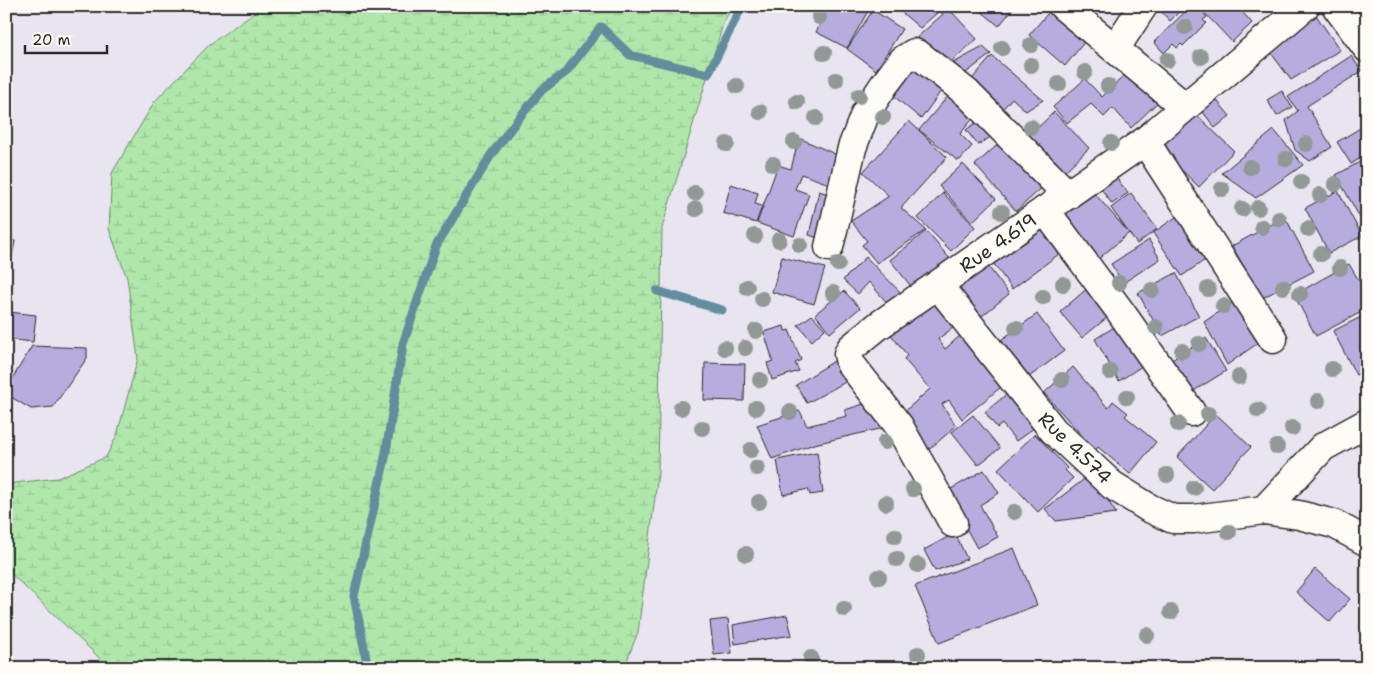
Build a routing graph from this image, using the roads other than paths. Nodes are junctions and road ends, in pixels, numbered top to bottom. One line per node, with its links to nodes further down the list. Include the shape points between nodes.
1 (1064, 6): 6 (street)
2 (1143, 6): 6 (street)
3 (1305, 6): 7 (street, Rue 4.619)
4 (1336, 6): 5 (street)
5 (1367, 48)
6 (1115, 49): 7 (street)
7 (1186, 107): 8 (street, Rue 4.619)
8 (1145, 141): 9 (street, Rue 4.619); 13 (street)
9 (1068, 195): 10 (street, Rue 4.619); 11 (street, via 967,93 914,54 903,60 865,114 852,148)
10 (1045, 210): 12 (street, Rue 4.619); 14 (street)
11 (829, 247)
12 (938, 285): 16 (street, Rue 4.574, via 1053,430 1112,485 1173,519); 17 (street, Rue 4.619, via 878,326 848,354 850,363 899,426)
13 (1273, 340)
14 (1191, 412)
15 (1367, 423): 16 (street, via 1323,447)
16 (1264, 510): 18 (street, Rue 4.574, via 1334,524)
17 (953, 523)
18 (1367, 542)

